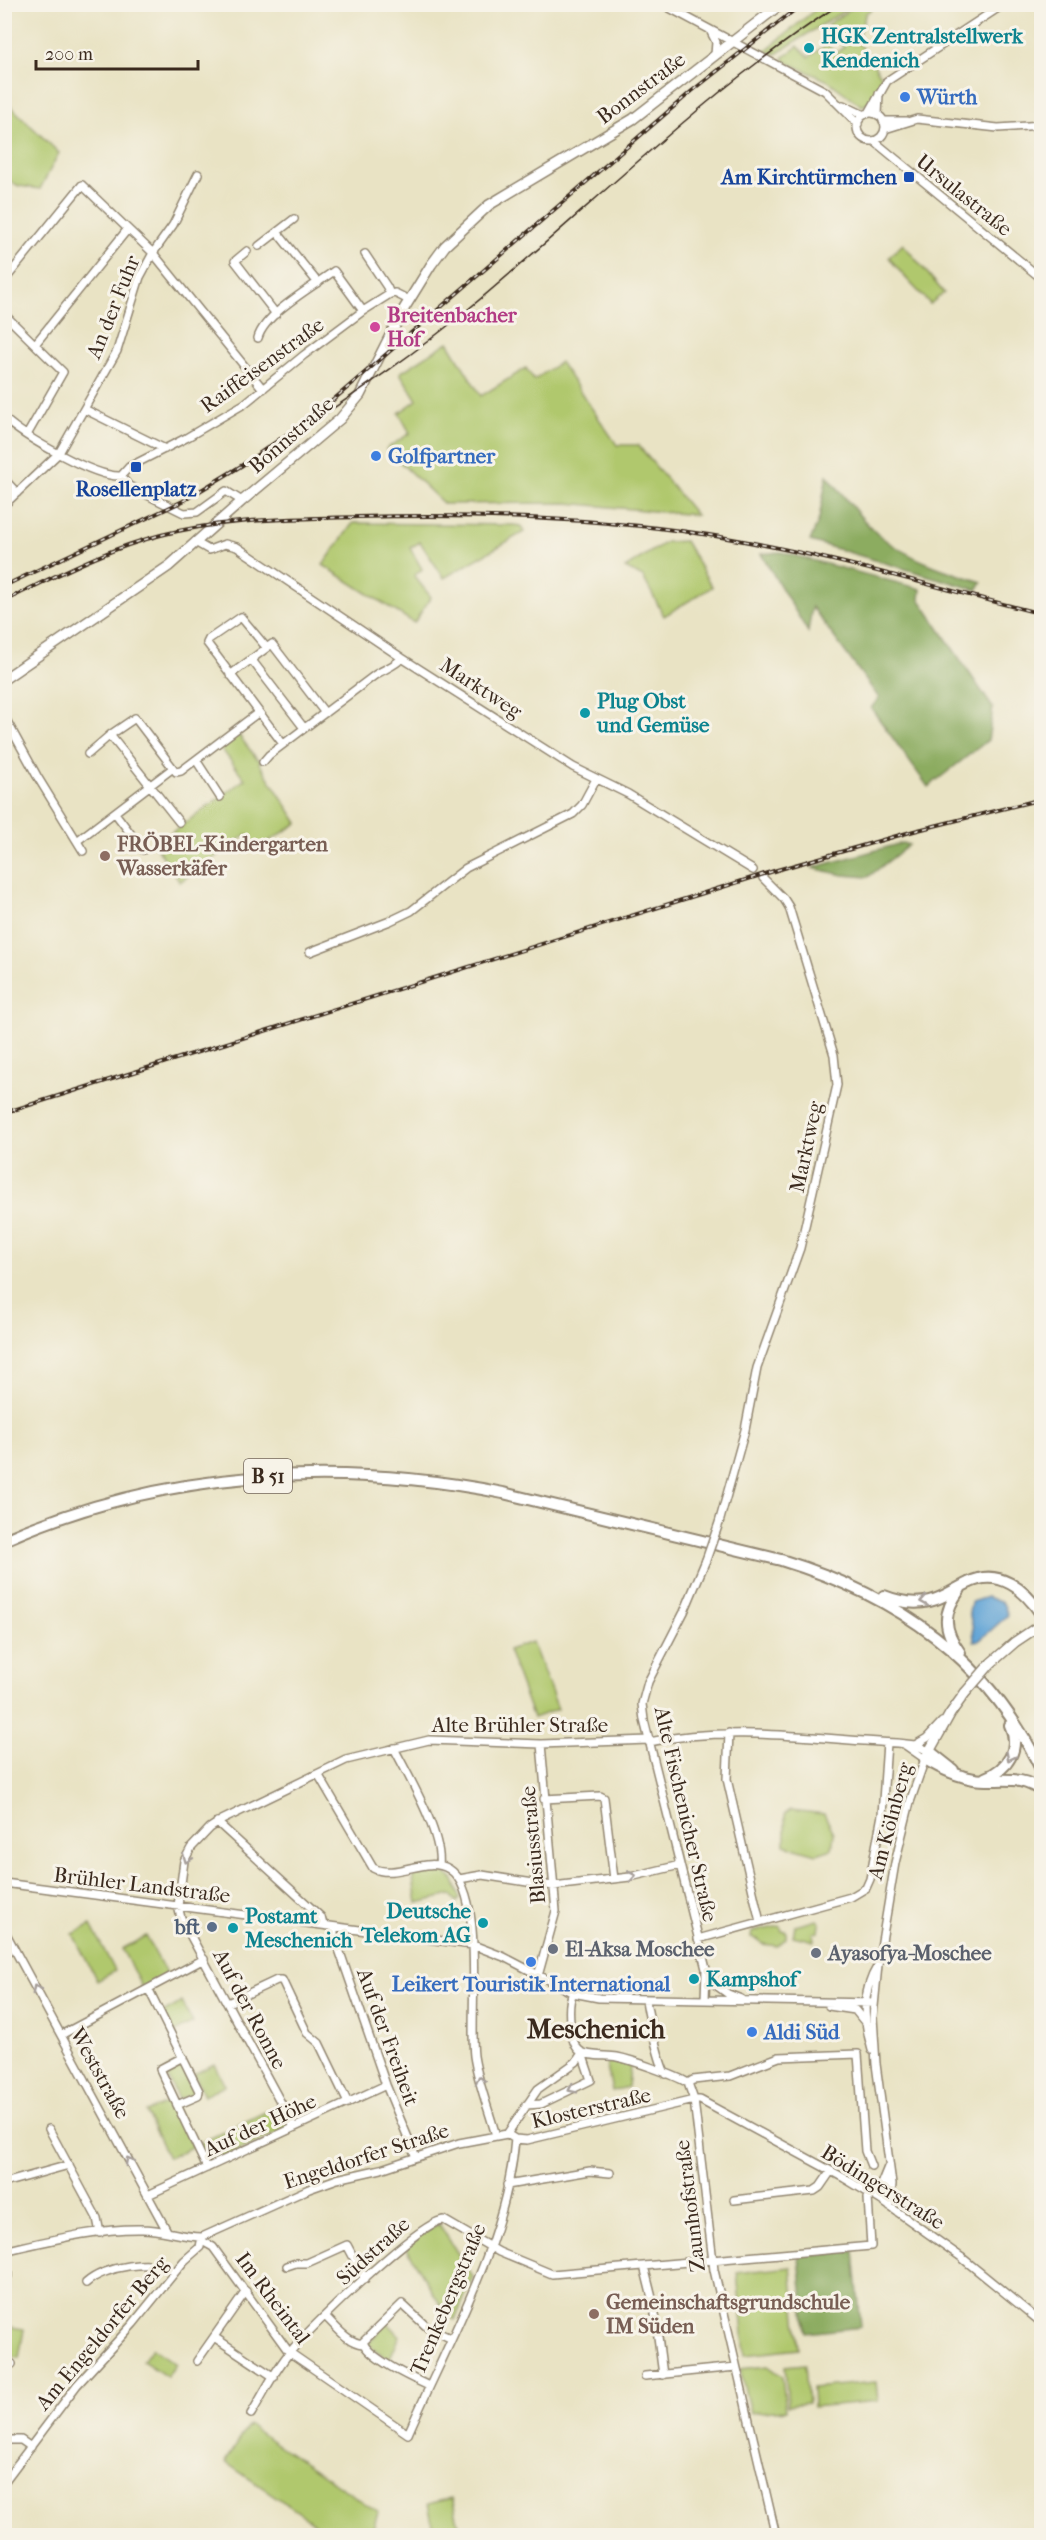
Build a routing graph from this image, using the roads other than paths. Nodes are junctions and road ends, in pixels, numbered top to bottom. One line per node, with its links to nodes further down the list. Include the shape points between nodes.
1 (662, 4): 4 (street, Ursulastraße)
2 (781, 4): 5 (main road, Bonnstraße)
3 (1004, 4): 7 (street, via 887,81)
4 (711, 32): 5 (street, Ursulastraße); 6 (street)
5 (732, 41): 6 (main road, Bonnstraße); 8 (street, Ursulastraße, via 802,77)
6 (715, 55): 26 (main road, Bonnstraße, via 625,125 489,205 445,246)
7 (879, 94): 9 (street); 10 (street)
8 (840, 104): 9 (street, Ursulastraße); 11 (street, Ursulastraße)
9 (866, 114): 10 (street, Ursulastraße); 11 (street)
10 (882, 122): 12 (street, via 931,119 998,128); 13 (street)
11 (858, 124): 13 (street, Ursulastraße, via 860,136 868,141)
12 (1041, 125)
13 (878, 139): 22 (street, Ursulastraße, via 894,158)
14 (198, 174): 20 (street, An der Fuhr, via 173,225)
15 (294, 219): 17 (street)
16 (128, 230): 20 (street); 23 (street, via 82,184); 31 (street)
17 (277, 232): 18 (street); 24 (street)
18 (259, 246)
19 (247, 251): 28 (street, via 235,261)
20 (153, 253): 32 (street); 33 (street, An der Fuhr, via 135,288 117,351)
21 (365, 254): 25 (street)
22 (1041, 279)
23 (4, 281)
24 (318, 283): 27 (street, via 334,271); 28 (street)
25 (390, 294): 26 (street); 27 (street, Raiffeisenstraße)
26 (409, 300): 41 (main road, Bonnstraße, via 352,407)
27 (363, 311): 32 (street, Raiffeisenstraße)
28 (276, 314): 30 (street)
29 (4, 315): 31 (street)
30 (258, 338)
31 (36, 343): 35 (street, via 63,372)
32 (263, 389): 36 (street, Raiffeisenstraße, via 228,414)
33 (84, 409): 36 (street); 37 (street, An der Fuhr)
34 (4, 418): 35 (street)
35 (27, 435): 37 (street)
36 (165, 448): 38 (street, Raiffeisenstraße, via 129,467)
37 (59, 453): 38 (street, via 110,477); 40 (street, An der Fuhr)
38 (121, 476): 41 (street, via 129,486 183,513 197,512 226,491)
39 (4, 479): 40 (street)
40 (17, 493): 42 (street, An der Fuhr)
41 (242, 501): 43 (main road, Bonnstraße)
42 (4, 504)
43 (195, 542): 45 (street, Marktweg, via 209,550 225,544 237,547); 48 (main road, Bonnstraße, via 134,592)
44 (266, 647): 46 (street); 47 (street, via 241,617 209,639 208,647); 50 (street, via 275,646)
45 (402, 658): 50 (street); 59 (street, Marktweg)
46 (251, 659): 47 (street); 52 (street)
47 (230, 675): 49 (street)
48 (4, 679)
49 (259, 712): 54 (street); 56 (street)
50 (325, 713): 52 (street)
51 (4, 716): 64 (street)
52 (304, 728): 54 (street)
53 (110, 735): 55 (street); 58 (street, via 135,718); 60 (street)
54 (283, 744): 57 (street)
55 (88, 754)
56 (196, 760): 58 (street, via 182,771 176,772); 61 (street)
57 (263, 762)
58 (174, 768): 60 (street)
59 (597, 779): 67 (street, Marktweg); 69 (street, via 573,814 466,868 411,911)
60 (150, 786): 62 (street); 63 (street)
61 (220, 796)
62 (115, 813): 64 (street); 66 (street)
63 (179, 822)
64 (77, 841): 65 (street)
65 (83, 850)
66 (143, 850)
67 (753, 870)
68 (763, 878): 71 (street, Marktweg, bridge, via 789,907 834,1054 837,1085 800,1248 757,1368 745,1430)
69 (310, 952)
70 (4, 1540): 73 (highway, B 51, via 110,1503 216,1481 317,1474 388,1476 459,1485 756,1554 820,1573)
71 (706, 1560): 79 (street, Alte Fischenicher Straße, via 644,1692 642,1704)
72 (962, 1586): 73 (highway, one-way to 73, via 938,1599 920,1603 900,1602); 74 (highway, via 976,1579 996,1577 1010,1582 1025,1596); 75 (highway, via 950,1604 947,1626 952,1642)
73 (862, 1591): 75 (highway, B 51, via 912,1620)
74 (1041, 1621): 77 (main road, Am Kölnberg, bridge, via 991,1663)
75 (970, 1668): 76 (highway, B 51)
76 (1000, 1703): 86 (highway, B 51); 88 (highway, one-way to 88, via 1013,1732 1014,1749 1004,1767)
77 (950, 1714): 83 (street); 85 (main road, Am Kölnberg)
78 (729, 1733): 79 (street, Alte Brühler Straße); 80 (street, Alte Brühler Straße); 99 (street, via 727,1779)
79 (649, 1741): 81 (street, Alte Brühler Straße); 92 (street, Alte Fischenicher Straße)
80 (887, 1743): 82 (street, Alte Brühler Straße); 99 (street, via 882,1815 866,1888 851,1897)
81 (541, 1744): 84 (street, Alte Brühler Straße, via 429,1740); 90 (street, Blasiusstraße)
82 (904, 1745): 83 (street, Alte Brühler Straße); 85 (street, Alte Brühler Straße)
83 (915, 1745): 85 (street, Alte Brühler Straße)
84 (394, 1748): 87 (street, Alte Brühler Straße, via 346,1760); 93 (street, via 427,1814)
85 (927, 1755): 88 (highway, via 957,1774); 106 (street, Am Kölnberg, via 895,1863)
86 (1041, 1771)
87 (318, 1774): 91 (street, Alte Brühler Straße); 93 (street, via 373,1868 388,1872)
88 (979, 1780): 89 (highway, via 1014,1779)
89 (1041, 1792)
90 (544, 1799): 95 (street, via 604,1797); 97 (street, Blasiusstraße)
91 (218, 1822): 98 (street, Alte Brühler Straße, one-way to 98, via 186,1854); 100 (street, via 321,1917)
92 (680, 1865): 95 (street, one-way to 92); 103 (street, Alte Fischenicher Straße)
93 (439, 1866): 94 (street, via 450,1869)
94 (459, 1879): 97 (street, via 482,1875); 104 (street)
95 (614, 1879): 97 (street)
96 (4, 1883): 98 (street, Brühler Landstraße)
97 (553, 1886): 108 (street, Blasiusstraße, via 556,1911)
98 (178, 1906): 100 (street, Brühler Landstraße); 105 (street, Auf der Ronne)
99 (760, 1922): 103 (street)
100 (323, 1925): 101 (street, Brühler Landstraße)
101 (334, 1927): 104 (street, Brühler Landstraße); 129 (street, Auf der Freiheit)
102 (4, 1930): 121 (street, Weststraße, one-way to 102)
103 (698, 1939): 107 (street, Alte Fischenicher Straße)
104 (473, 1946): 108 (street, Brühler Landstraße, via 504,1957); 137 (street, one-way to 104, via 475,2059)
105 (204, 1959): 110 (street); 116 (street, Auf der Ronne)
106 (878, 1965): 117 (street, Am Kölnberg); 118 (street, Am Kölnberg)
107 (706, 1969): 109 (street); 113 (street)
108 (538, 1976): 111 (street, Brühler Landstraße)
109 (713, 1983): 114 (street); 115 (street)
110 (149, 1990): 121 (street); 123 (street)
111 (573, 1993): 112 (street, Brühler Landstraße); 122 (street, via 570,2018 577,2048)
112 (646, 1999): 113 (street, Brühler Landstraße); 124 (street)
113 (705, 2000): 114 (street, Brühler Landstraße)
114 (716, 2000): 115 (street, Brühler Landstraße)
115 (746, 2001): 119 (street, Brühler Landstraße)
116 (228, 2003): 131 (street, via 282,1980 307,2033 319,2043); 134 (street, Auf der Ronne)
117 (864, 2003): 118 (street, Brühler Landstraße); 119 (street, Brühler Landstraße); 120 (street, Am Kölnberg)
118 (874, 2003): 125 (street, Am Kölnberg)
119 (826, 2004): 120 (street, via 855,2010)
120 (865, 2022): 125 (street, Am Kölnberg)
121 (61, 2035): 149 (street, Weststraße, one-way to 121)
122 (582, 2053): 126 (street, via 620,2058); 133 (street, via 576,2062 538,2089); 133 (street, one-way to 133, via 591,2080 541,2104)
123 (183, 2057): 132 (street, via 199,2094); 132 (street, via 160,2069)
124 (660, 2060): 126 (street); 127 (street)
125 (876, 2064): 142 (street, Am Kölnberg)
126 (648, 2068): 127 (street)
127 (666, 2074): 128 (street)
128 (688, 2083): 130 (street, Zaunhofstraße); 141 (street, via 730,2076 779,2057 858,2054 865,2151)
129 (386, 2085): 131 (street, Auf der Höhe); 139 (street, Auf der Freiheit)
130 (694, 2100): 138 (street, Klosterstraße, via 527,2140); 144 (street, Bödingerstraße); 158 (street, Zaunhofstraße)
131 (348, 2103): 134 (street, Auf der Höhe)
132 (177, 2105): 143 (street)
133 (526, 2105): 136 (street)
134 (294, 2127): 143 (street, Auf der Höhe)
135 (49, 2129): 140 (street)
136 (507, 2134): 137 (street, Klosterstraße); 138 (street, Klosterstraße)
137 (496, 2136): 139 (street, Engeldorfer Straße)
138 (515, 2139): 147 (street, Trenkebergstraße)
139 (416, 2157): 155 (street, Engeldorfer Straße, via 309,2188)
140 (69, 2164): 146 (street); 154 (street, via 97,2218)
141 (872, 2166)
142 (888, 2167): 148 (street, via 879,2189); 151 (street, Am Kölnberg); 152 (street, Am Kölnberg, via 892,2184)
143 (207, 2168): 149 (street, Auf der Höhe)
144 (831, 2171): 148 (street, Bödingerstraße); 150 (street, via 814,2191)
145 (610, 2173): 147 (street, via 590,2171)
146 (4, 2183)
147 (507, 2184): 156 (street, Trenkebergstraße)
148 (870, 2194): 151 (street, Bödingerstraße); 158 (street, via 868,2246)
149 (148, 2195): 153 (street, Weststraße)
150 (734, 2200)
151 (882, 2201): 152 (street, Bödingerstraße)
152 (890, 2207): 167 (street, Bödingerstraße, via 961,2257)
153 (167, 2231): 154 (street); 155 (street)
154 (100, 2233): 157 (street)
155 (202, 2239): 161 (street, Am Engeldorfer Berg, via 200,2247); 165 (street, Im Rheintal, via 213,2247)
156 (491, 2248): 160 (street, via 552,2274); 162 (street, Südstraße, via 438,2220 396,2249); 169 (street, Trenkebergstraße)
157 (6, 2251): 163 (street, via 8,2276)
158 (712, 2260): 160 (street); 173 (street, Zaunhofstraße)
159 (288, 2266): 162 (street, via 307,2263 347,2245)
160 (644, 2266): 174 (street)
161 (175, 2272): 164 (street, via 164,2266 143,2265 101,2272); 181 (street, Am Engeldorfer Berg, via 77,2385)
162 (365, 2279): 166 (street, Südstraße)
163 (4, 2282)
164 (86, 2283)
165 (246, 2291): 168 (street); 171 (street, Im Rheintal)
166 (326, 2317): 170 (street, via 342,2333); 171 (street, Südstraße)
167 (1041, 2323)
168 (214, 2337): 172 (street); 176 (street)
169 (450, 2338): 170 (street, via 428,2328 402,2304); 177 (street, Trenkebergstraße)
170 (363, 2344): 177 (street, via 406,2376)
171 (290, 2352): 176 (street, Südstraße); 179 (street, Im Rheintal)
172 (197, 2361)
173 (736, 2367): 174 (street); 183 (street, Zaunhofstraße)
174 (663, 2375): 175 (street)
175 (645, 2376)
176 (274, 2377): 178 (street, Südstraße)
177 (429, 2386): 179 (street, Trenkebergstraße)
178 (251, 2414)
179 (408, 2434)
180 (4, 2440): 181 (street, via 21,2440)
181 (31, 2447): 182 (street, Am Engeldorfer Berg)
182 (4, 2482)
183 (776, 2535)

